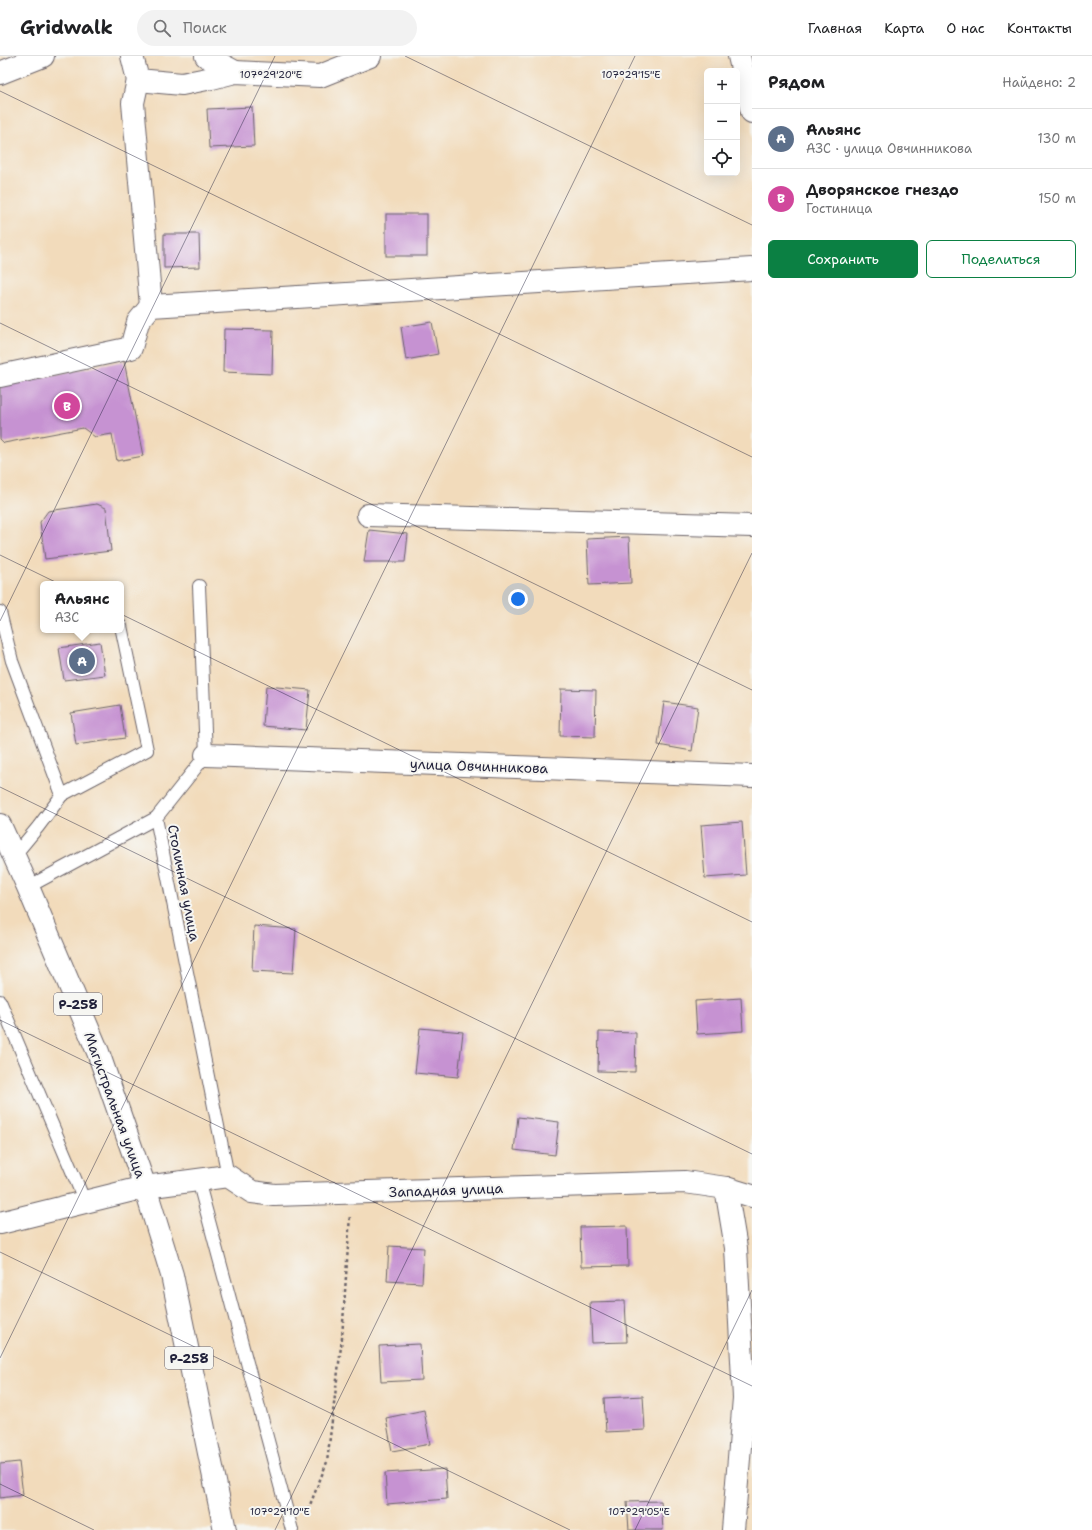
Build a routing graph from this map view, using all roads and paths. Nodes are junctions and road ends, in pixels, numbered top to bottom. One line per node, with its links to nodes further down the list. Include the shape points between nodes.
1 (43, 56): 7 (main road)
2 (132, 56): 8 (main road)
3 (206, 56): 6 (main road)
4 (370, 56): 6 (main road, via 320,76)
5 (739, 56): 9 (main road)
6 (235, 72): 8 (main road, via 182,84)
7 (0, 73)
8 (138, 80): 11 (main road, via 134,103)
9 (752, 112)
10 (752, 269): 11 (main road)
11 (151, 306): 12 (main road, via 138,322 130,348)
12 (0, 376)
13 (368, 515): 14 (main road)
14 (752, 526)
15 (199, 586): 19 (lane)
16 (0, 612): 18 (lane)
17 (123, 633): 21 (lane, via 147,750)
18 (6, 662): 21 (lane)
19 (206, 755): 20 (main road, улица Овчинникова); 22 (lane, Столичная улица)
20 (752, 776)
21 (62, 795): 24 (lane)
22 (156, 818): 25 (lane); 27 (lane, Столичная улица)
23 (0, 825): 24 (main road, Магистральная улица / Р-258)
24 (14, 856): 25 (main road, Магистральная улица / Р-258)
25 (28, 887): 29 (main road, Магистральная улица / Р-258, via 98,1052)
26 (0, 1002): 33 (lane)
27 (228, 1176): 28 (main road); 31 (main road, Западная улица, via 252,1192 274,1195)
28 (198, 1180): 29 (main road); 38 (lane)
29 (145, 1188): 33 (main road); 37 (main road, Р-258, via 172,1275)
30 (726, 1188): 31 (main road, Западная улица, via 685,1182); 32 (main road, Западная улица); 35 (main road, via 736,1248)
31 (351, 1193): 36 (path, via 342,1338 327,1462)
32 (752, 1196)
33 (85, 1202): 34 (main road)
34 (0, 1223)
35 (748, 1402): 39 (main road)
36 (306, 1516)
37 (225, 1530)
38 (292, 1530)
39 (733, 1530)

